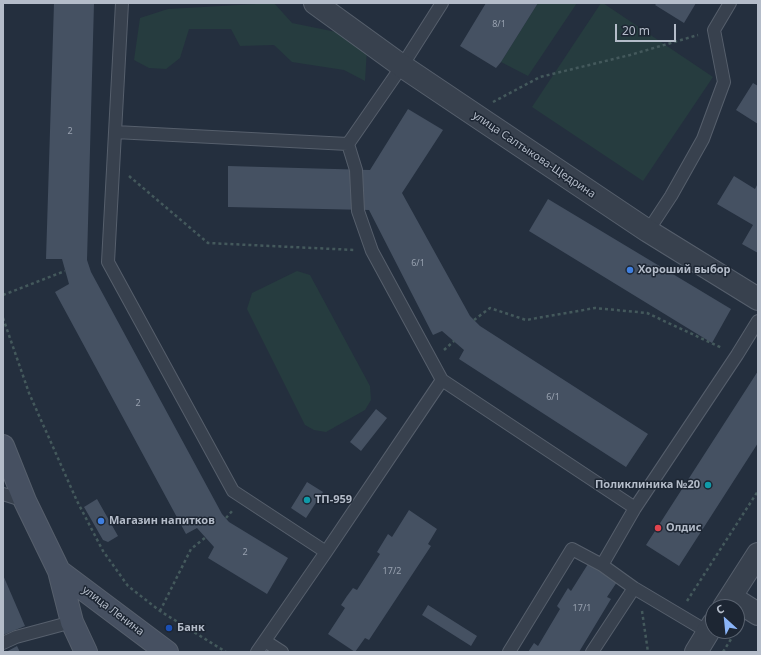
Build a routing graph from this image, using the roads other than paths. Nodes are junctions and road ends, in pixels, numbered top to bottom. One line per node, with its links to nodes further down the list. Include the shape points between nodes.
1 (122, 3): 6 (lane)
2 (315, 3): 5 (street, улица Салтыкова-Щедрина)
3 (442, 3): 5 (lane)
4 (730, 3): 8 (lane, via 714,30 724,82 704,139)
5 (402, 66): 7 (lane); 8 (street, улица Салтыкова-Щедрина)
6 (115, 132): 7 (lane); 16 (lane, via 108,262 233,491)
7 (348, 144): 11 (lane, via 356,170 358,211 372,251)
8 (648, 231): 9 (street, улица Салтыкова-Щедрина)
9 (758, 299)
10 (758, 321): 15 (lane)
11 (442, 380): 15 (lane); 16 (lane)
12 (3, 446): 14 (street)
13 (3, 494): 14 (lane)
14 (25, 501): 19 (street)
15 (635, 508): 18 (lane)
16 (326, 552): 27 (lane)
17 (758, 554): 21 (street)
18 (602, 565): 20 (lane); 33 (lane, via 572,549)
19 (59, 571): 24 (street); 30 (street, улица Ленина)
20 (637, 590): 25 (lane, via 678,614); 34 (lane)
21 (730, 599)
22 (745, 609): 23 (street)
23 (758, 614)
24 (72, 622): 28 (lane); 29 (street)
25 (705, 626)
26 (705, 637): 35 (street)
27 (265, 641): 31 (lane); 32 (lane)
28 (3, 643)
29 (86, 652)
30 (167, 652)
31 (257, 652)
32 (282, 652)
33 (509, 652)
34 (592, 652)
35 (696, 652)

